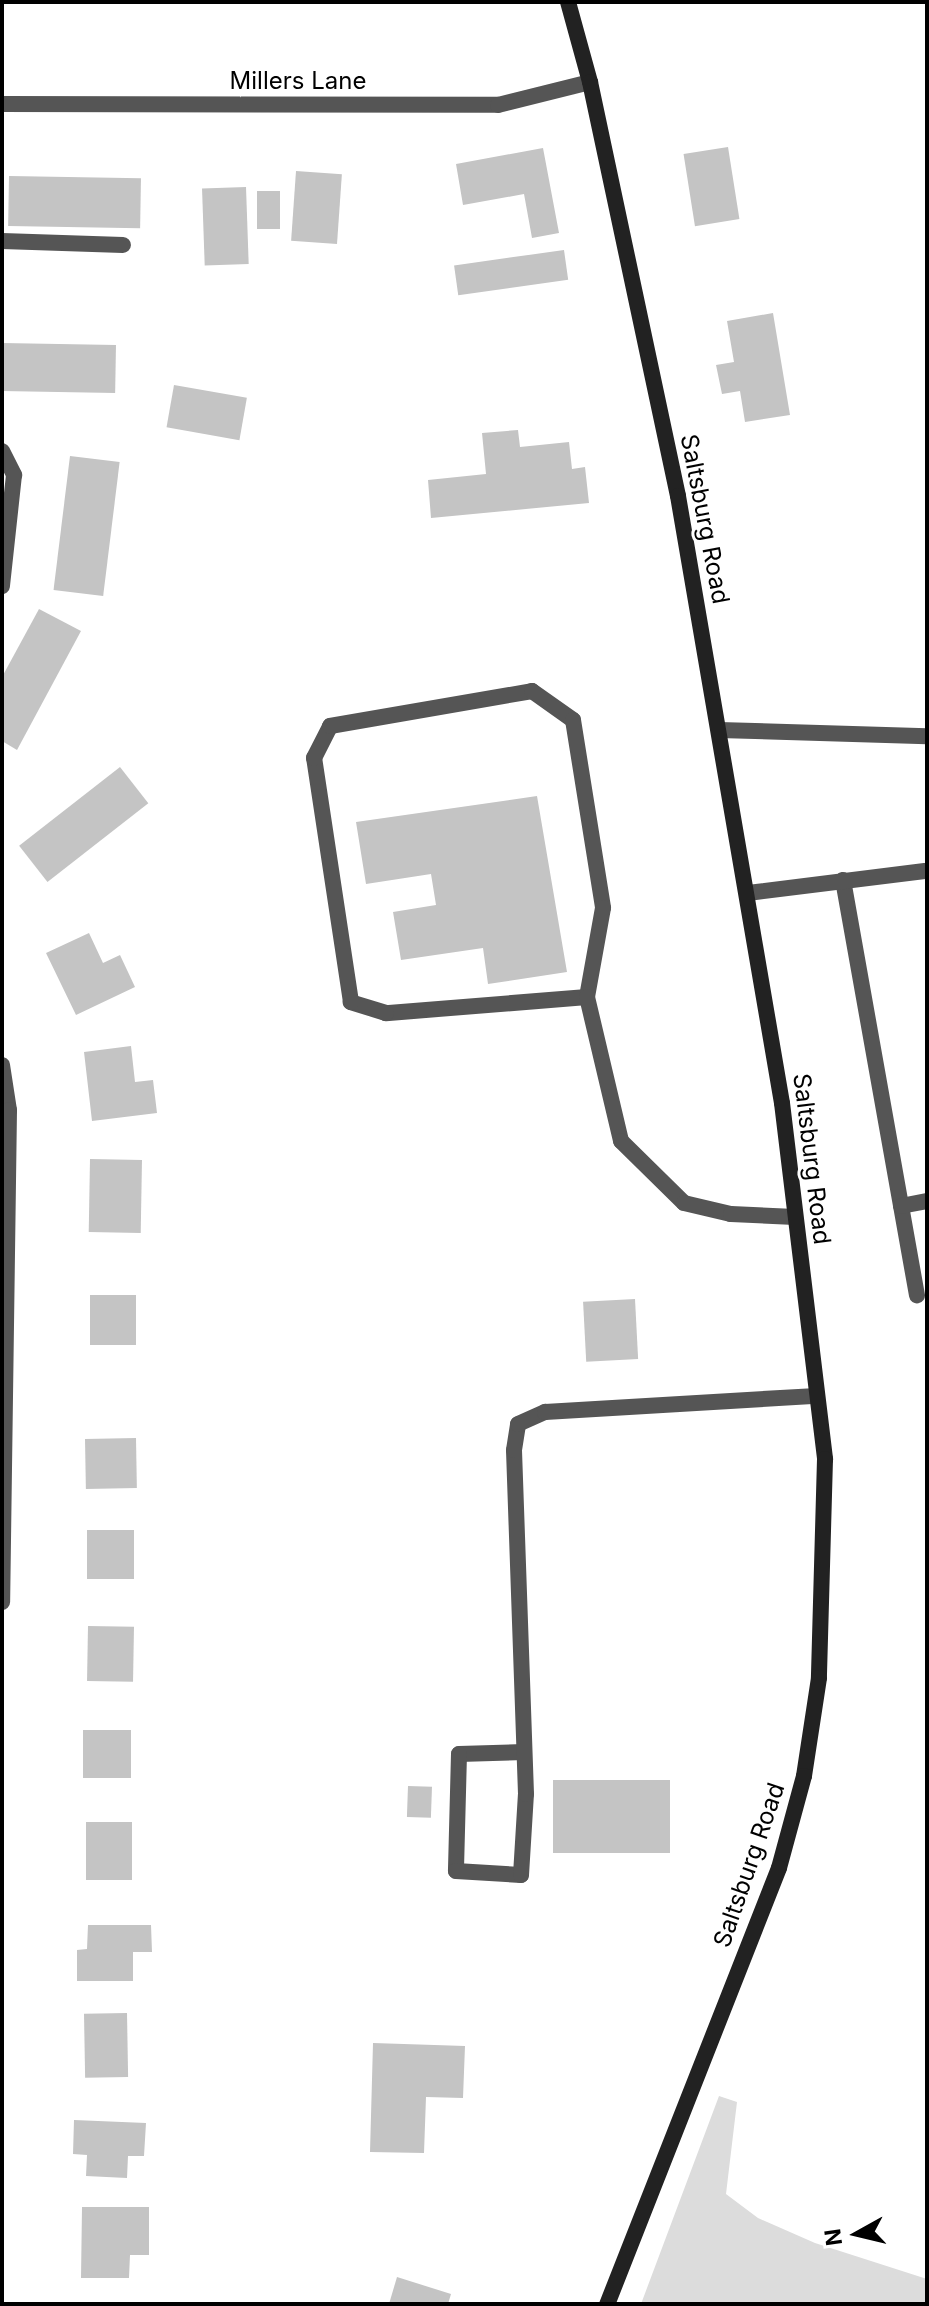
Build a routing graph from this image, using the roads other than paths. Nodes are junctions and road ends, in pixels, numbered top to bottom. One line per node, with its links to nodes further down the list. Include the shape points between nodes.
1 (568, 2): 2 (main road, Saltsburg Road)
2 (590, 82): 3 (street, Millers Lane, via 498,105); 8 (main road, Saltsburg Road, via 678,496)
3 (2, 104)
4 (2, 241): 5 (street)
5 (123, 245)
6 (2, 451): 7 (street, via 14,475)
7 (2, 586)
8 (719, 730): 9 (street); 12 (main road, Saltsburg Road)
9 (927, 736)
10 (925, 871): 11 (street)
11 (843, 880): 12 (street); 16 (street)
12 (748, 893): 17 (main road, Saltsburg Road)
13 (587, 997): 13 (street, via 603,908 573,720 532,691 330,726 314,758 351,1002 386,1013); 17 (street, via 621,1141 684,1203 731,1214)
14 (2, 1065): 20 (street, via 9,1110)
15 (927, 1201): 16 (street)
16 (901, 1206): 18 (street)
17 (795, 1217): 19 (main road, Saltsburg Road)
18 (917, 1295)
19 (817, 1396): 21 (street, via 545,1412 518,1424 514,1450); 22 (main road, Saltsburg Road, via 825,1459 825,1572 819,1678 804,1776 779,1868)
20 (2, 1602)
21 (524, 1752): 21 (street, via 521,1875 456,1871 459,1754)
22 (607, 2304)

